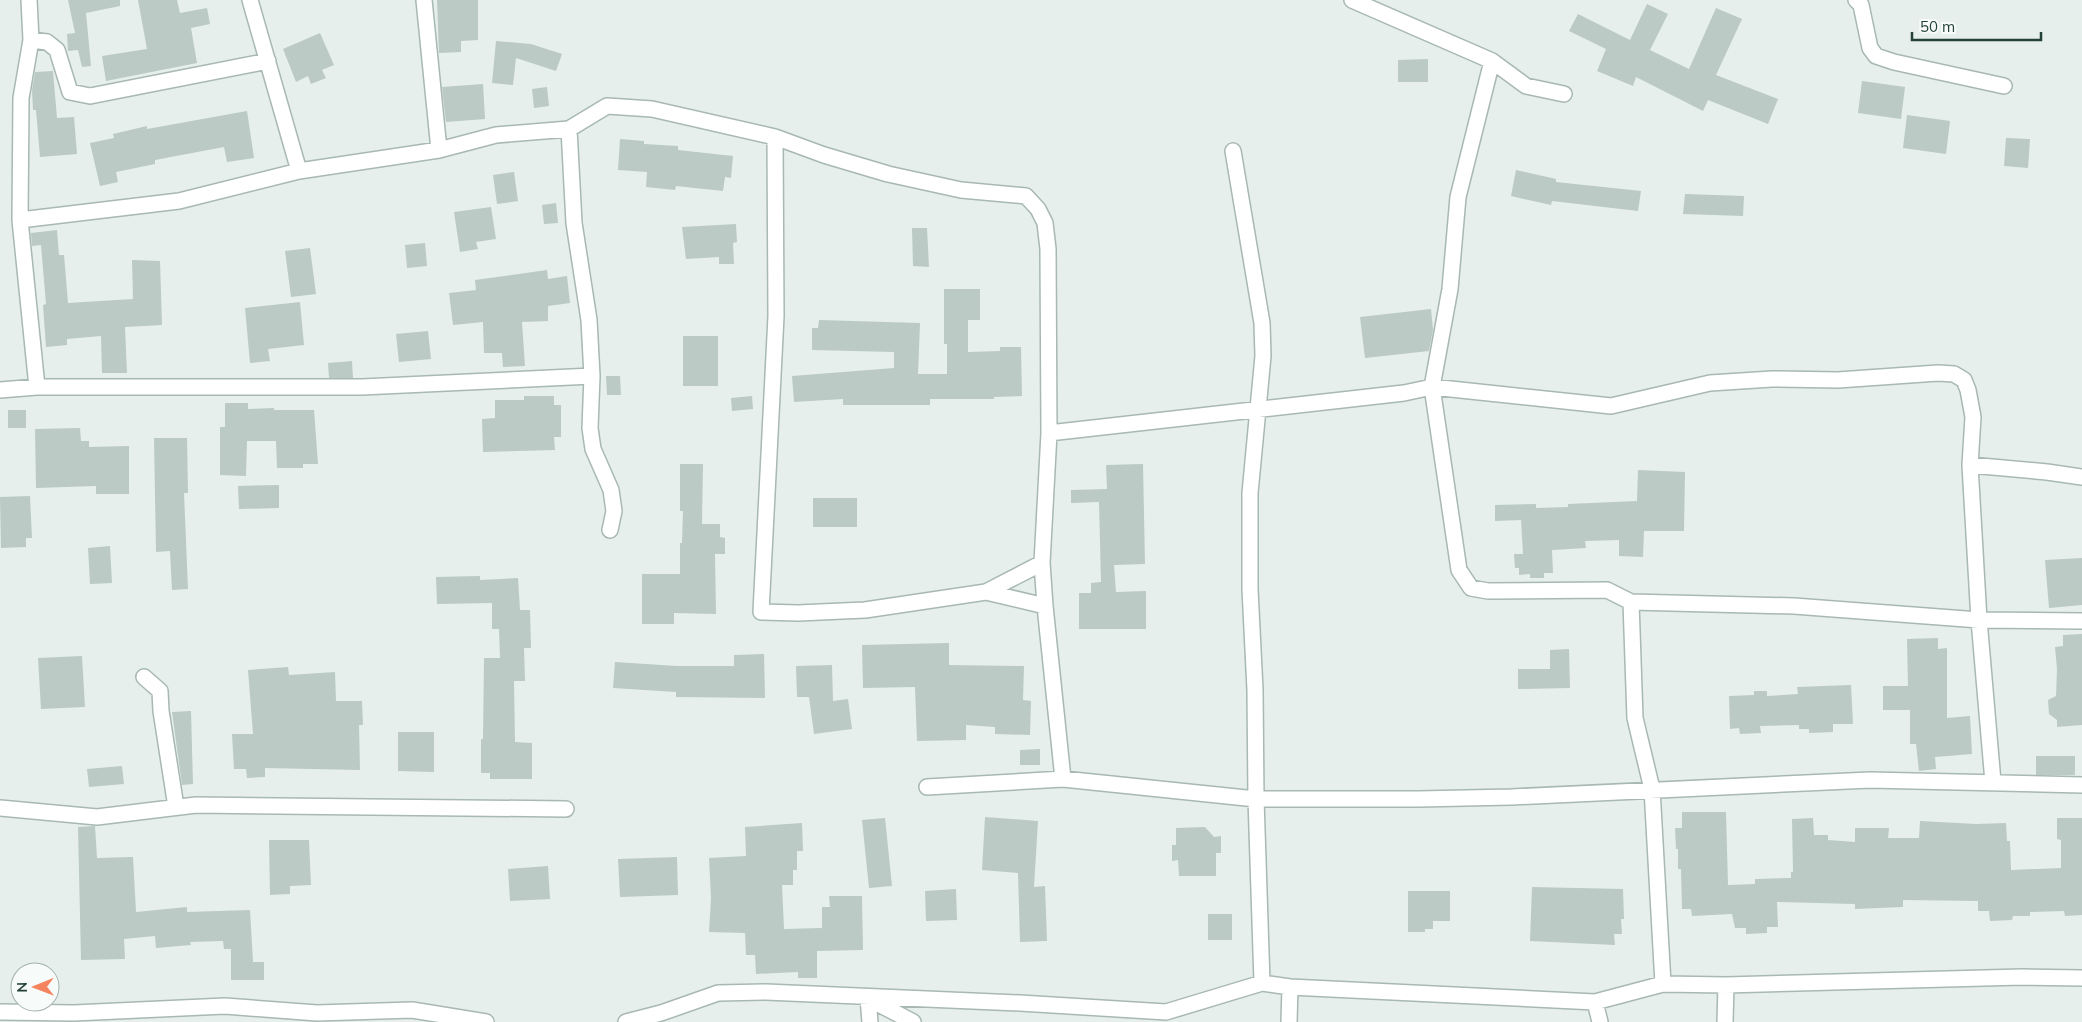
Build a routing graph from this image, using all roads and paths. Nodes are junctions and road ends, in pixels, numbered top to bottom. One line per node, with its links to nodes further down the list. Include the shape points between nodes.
1 (29, 0): 6 (street)
2 (250, 0): 7 (street)
3 (424, 0): 13 (street)
4 (1352, 0): 8 (street)
5 (1856, 0): 9 (street, via 1861,5 1870,48 1876,56)
6 (31, 40): 7 (street, via 46,42 57,50 70,92 90,96); 16 (street, via 21,98)
7 (268, 61): 15 (street)
8 (1492, 62): 10 (street, via 1526,86); 18 (street, via 1458,197 1450,289)
9 (2004, 86)
10 (1564, 94)
11 (569, 129): 12 (street, via 607,106 652,109); 13 (street, via 496,136); 17 (street, via 574,223 589,320)
12 (775, 137): 22 (street, via 888,174 961,190 1026,196 1038,209 1045,224 1048,249); 27 (street, via 776,316 762,612 865,610)
13 (439, 150): 15 (street)
14 (1233, 151): 21 (street, via 1262,324)
15 (299, 171): 16 (street, via 179,201)
16 (20, 220): 19 (street)
17 (592, 376): 19 (street, via 362,387); 25 (street, via 590,428 593,449 611,490 614,511)
18 (1432, 386): 21 (street, via 1404,393); 23 (street, via 1611,406 1710,383 1954,374 1964,380 1968,390 1972,417); 28 (street, via 1459,570 1471,588 1488,591 1607,590)
19 (37, 387): 20 (street)
20 (0, 390)
21 (1259, 410): 22 (street); 38 (street, via 1250,493)
22 (1049, 433): 26 (street)
23 (1970, 465): 24 (street); 30 (street)
24 (2082, 477)
25 (610, 530)
26 (1042, 563): 27 (street); 29 (street)
27 (986, 592): 29 (street)
28 (1631, 602): 30 (street, via 1794,606); 37 (street, via 1635,718)
29 (1045, 606): 33 (street)
30 (1979, 620): 31 (street); 34 (street)
31 (2082, 621)
32 (144, 677): 40 (street, via 160,691)
33 (1063, 780): 36 (street); 38 (street)
34 (1992, 782): 35 (street); 37 (street, via 1870,780)
35 (2082, 785)
36 (927, 787)
37 (1652, 789): 38 (street, via 1511,797); 44 (street)
38 (1256, 799): 43 (street)
39 (0, 808): 40 (street, via 97,817)
40 (176, 808): 41 (street, via 196,805)
41 (566, 809)
42 (2082, 978): 45 (street)
43 (1262, 983): 46 (street); 47 (street, via 1166,1012)
44 (1663, 984): 45 (street); 48 (street)
45 (1726, 985): 56 (street)
46 (1290, 986): 48 (street); 54 (street)
47 (868, 998): 51 (street, via 766,992 718,993); 52 (street); 53 (street)
48 (1595, 1002): 55 (street)
49 (0, 1012): 50 (street, via 74,1014 226,1006 317,1013 412,1010)
50 (486, 1022)
51 (626, 1022)
52 (870, 1022)
53 (913, 1022)
54 (1288, 1022)
55 (1600, 1022)
56 (1725, 1022)

